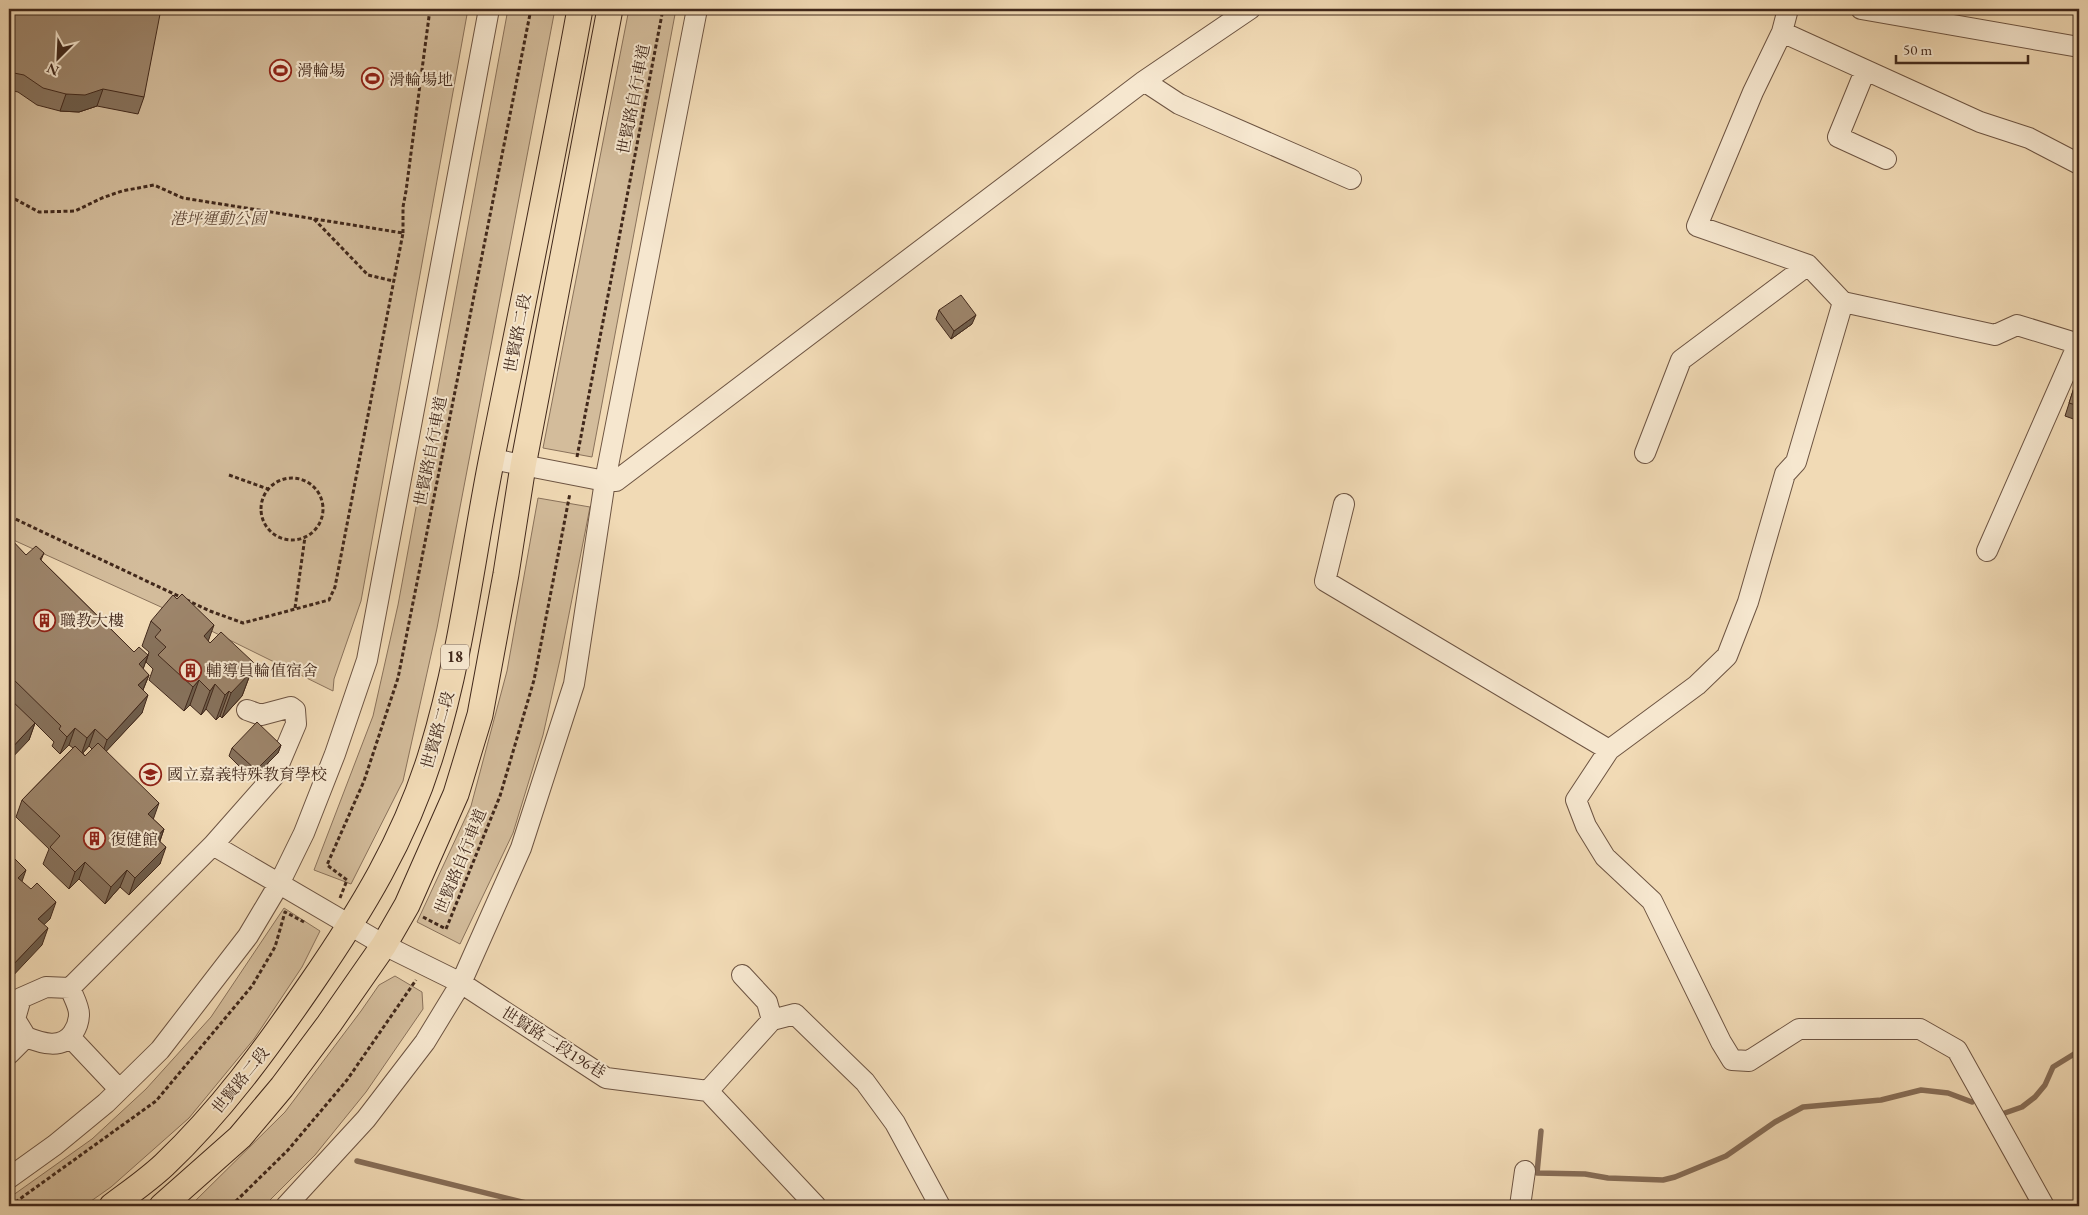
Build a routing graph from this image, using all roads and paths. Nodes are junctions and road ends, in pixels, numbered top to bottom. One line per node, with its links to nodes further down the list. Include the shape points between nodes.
1 (430, 9): 20 (path, via 403,207)
2 (489, 9): 42 (street, via 367,660 304,833)
3 (531, 9): 41 (path, 世賢路自行車道, via 398,678 364,780 327,865)
4 (580, 9): 26 (main road, 世賢路二段 / 18)
5 (610, 9): 28 (main road, 世賢路二段 / 18)
6 (663, 9): 27 (path, 世賢路自行車道)
7 (697, 9): 30 (street)
8 (1250, 9): 14 (street)
9 (1788, 9): 11 (street)
10 (1862, 9): 12 (street)
11 (1782, 32): 13 (street); 21 (street, via 1697,226)
12 (2079, 47)
13 (1865, 71): 15 (street, via 1838,136); 16 (street, via 1980,122 2029,138)
14 (1144, 81): 17 (street, via 1179,104); 30 (street, via 616,481)
15 (1886, 159)
16 (2079, 164)
17 (1351, 179)
18 (9, 196): 19 (path, via 40,212 75,211 108,196 154,185 182,198)
19 (314, 219): 20 (path); 22 (path, via 368,275)
20 (403, 233): 22 (path)
21 (1808, 265): 23 (street); 25 (street, via 1681,360)
22 (393, 281): 37 (path, via 335,586 329,600)
23 (1843, 302): 24 (street, via 1995,335 2017,325); 39 (street, via 1796,462 1785,474 1748,602 1727,656 1697,685)
24 (2078, 344): 36 (street)
25 (1645, 453)
26 (492, 459): 28 (street); 44 (main road, 世賢路二段 / 18, via 452,678 432,753 378,879)
27 (577, 459)
28 (523, 466): 30 (street); 45 (main road, 世賢路二段 / 18, via 480,715 456,794 406,905)
29 (229, 475): 31 (path)
30 (605, 481): 48 (street, via 574,684 521,848)
31 (268, 490): 35 (path, via 261,509 268,528 285,539); 35 (path, via 275,482 295,478 314,486 320,494 323,514 314,532)
32 (1344, 504): 39 (street, via 1325,581)
33 (568, 506): 43 (path, 世賢路自行車道, via 534,680 500,796 446,929)
34 (9, 516): 37 (path, via 243,624)
35 (305, 537): 37 (path)
36 (1988, 551)
37 (295, 608)
38 (247, 710): 40 (street, via 261,715 291,707 295,710 296,724 274,776)
39 (1609, 750): 65 (street, via 1576,800 1586,826 1606,857 1652,902 1732,1060 1749,1061 1799,1029 1920,1029 1957,1050)
40 (213, 845): 42 (street, 世賢路二段196巷); 49 (street)
41 (348, 880)
42 (279, 884): 44 (street, 世賢路二段196巷); 54 (street, via 248,936 160,1050)
43 (422, 917)
44 (350, 927): 45 (street, 世賢路二段196巷); 58 (main road, 世賢路二段 / 18, via 261,1057 163,1167)
45 (384, 945): 48 (street, 世賢路二段196巷); 59 (main road, 世賢路二段 / 18, via 282,1087 246,1130)
46 (411, 974): 60 (path, via 418,978 347,1080 288,1150)
47 (742, 974): 50 (street, via 766,1002)
48 (461, 983): 55 (street, 世賢路二段196巷, via 606,1078); 61 (street, via 425,1042 366,1119)
49 (70, 988): 51 (street, via 46,987 21,998 15,1019); 52 (street, via 79,1013 78,1024)
50 (772, 1020): 55 (street); 63 (street, via 795,1014 865,1082 895,1123)
51 (26, 1036): 52 (street, via 58,1044); 53 (street)
52 (70, 1037): 54 (street)
53 (9, 1054)
54 (120, 1089): 57 (street, via 55,1145)
55 (708, 1091): 62 (street)
56 (1525, 1171): 64 (street)
57 (10, 1173)
58 (112, 1206)
59 (162, 1206)
60 (231, 1206)
61 (286, 1206)
62 (816, 1206)
63 (940, 1206)
64 (1520, 1206)
65 (2044, 1206)

